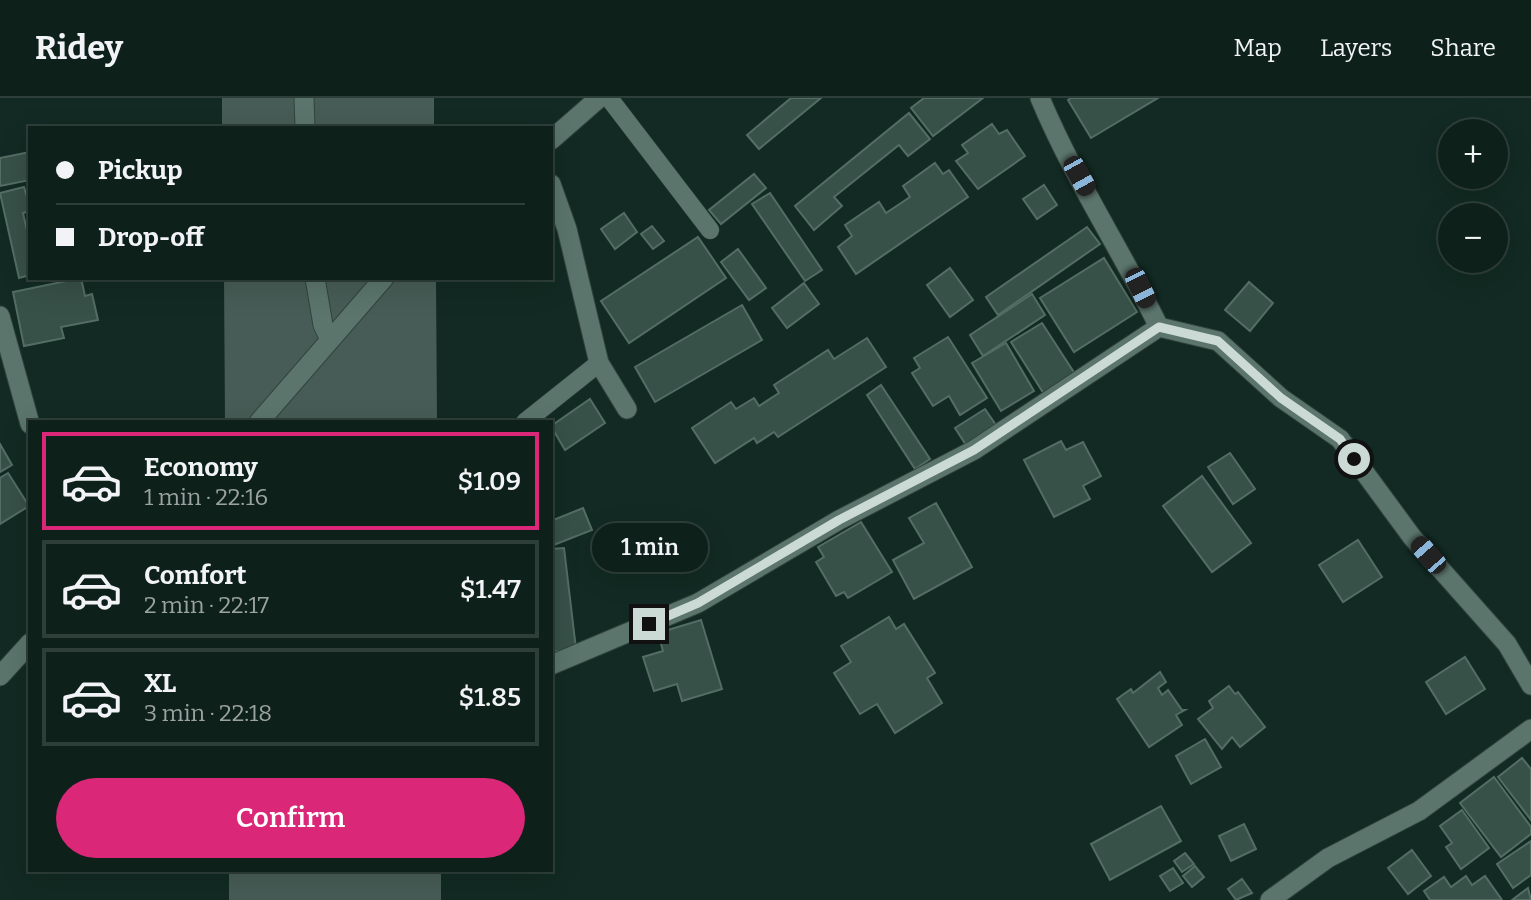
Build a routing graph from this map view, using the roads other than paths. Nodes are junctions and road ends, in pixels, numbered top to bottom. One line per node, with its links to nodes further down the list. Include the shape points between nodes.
1 (304, 98): 5 (street)
2 (599, 98): 6 (street)
3 (609, 98): 8 (lane)
4 (1040, 98): 12 (street)
5 (305, 126)
6 (553, 138)
7 (553, 190): 14 (street)
8 (710, 230)
9 (315, 280): 13 (street)
10 (382, 280): 13 (street)
11 (0, 316): 16 (street)
12 (1159, 327): 20 (street, via 974,450 839,520 698,603); 22 (street, via 1218,341 1281,398 1340,439 1412,537 1507,644)
13 (330, 340): 17 (street)
14 (599, 363): 15 (street); 18 (lane)
15 (627, 409)
16 (29, 420)
17 (261, 420)
18 (528, 420)
19 (28, 645): 21 (street)
20 (553, 664)
21 (0, 676)
22 (1531, 685)
23 (1531, 729): 24 (street, via 1419,810 1328,858)
24 (1270, 900)

